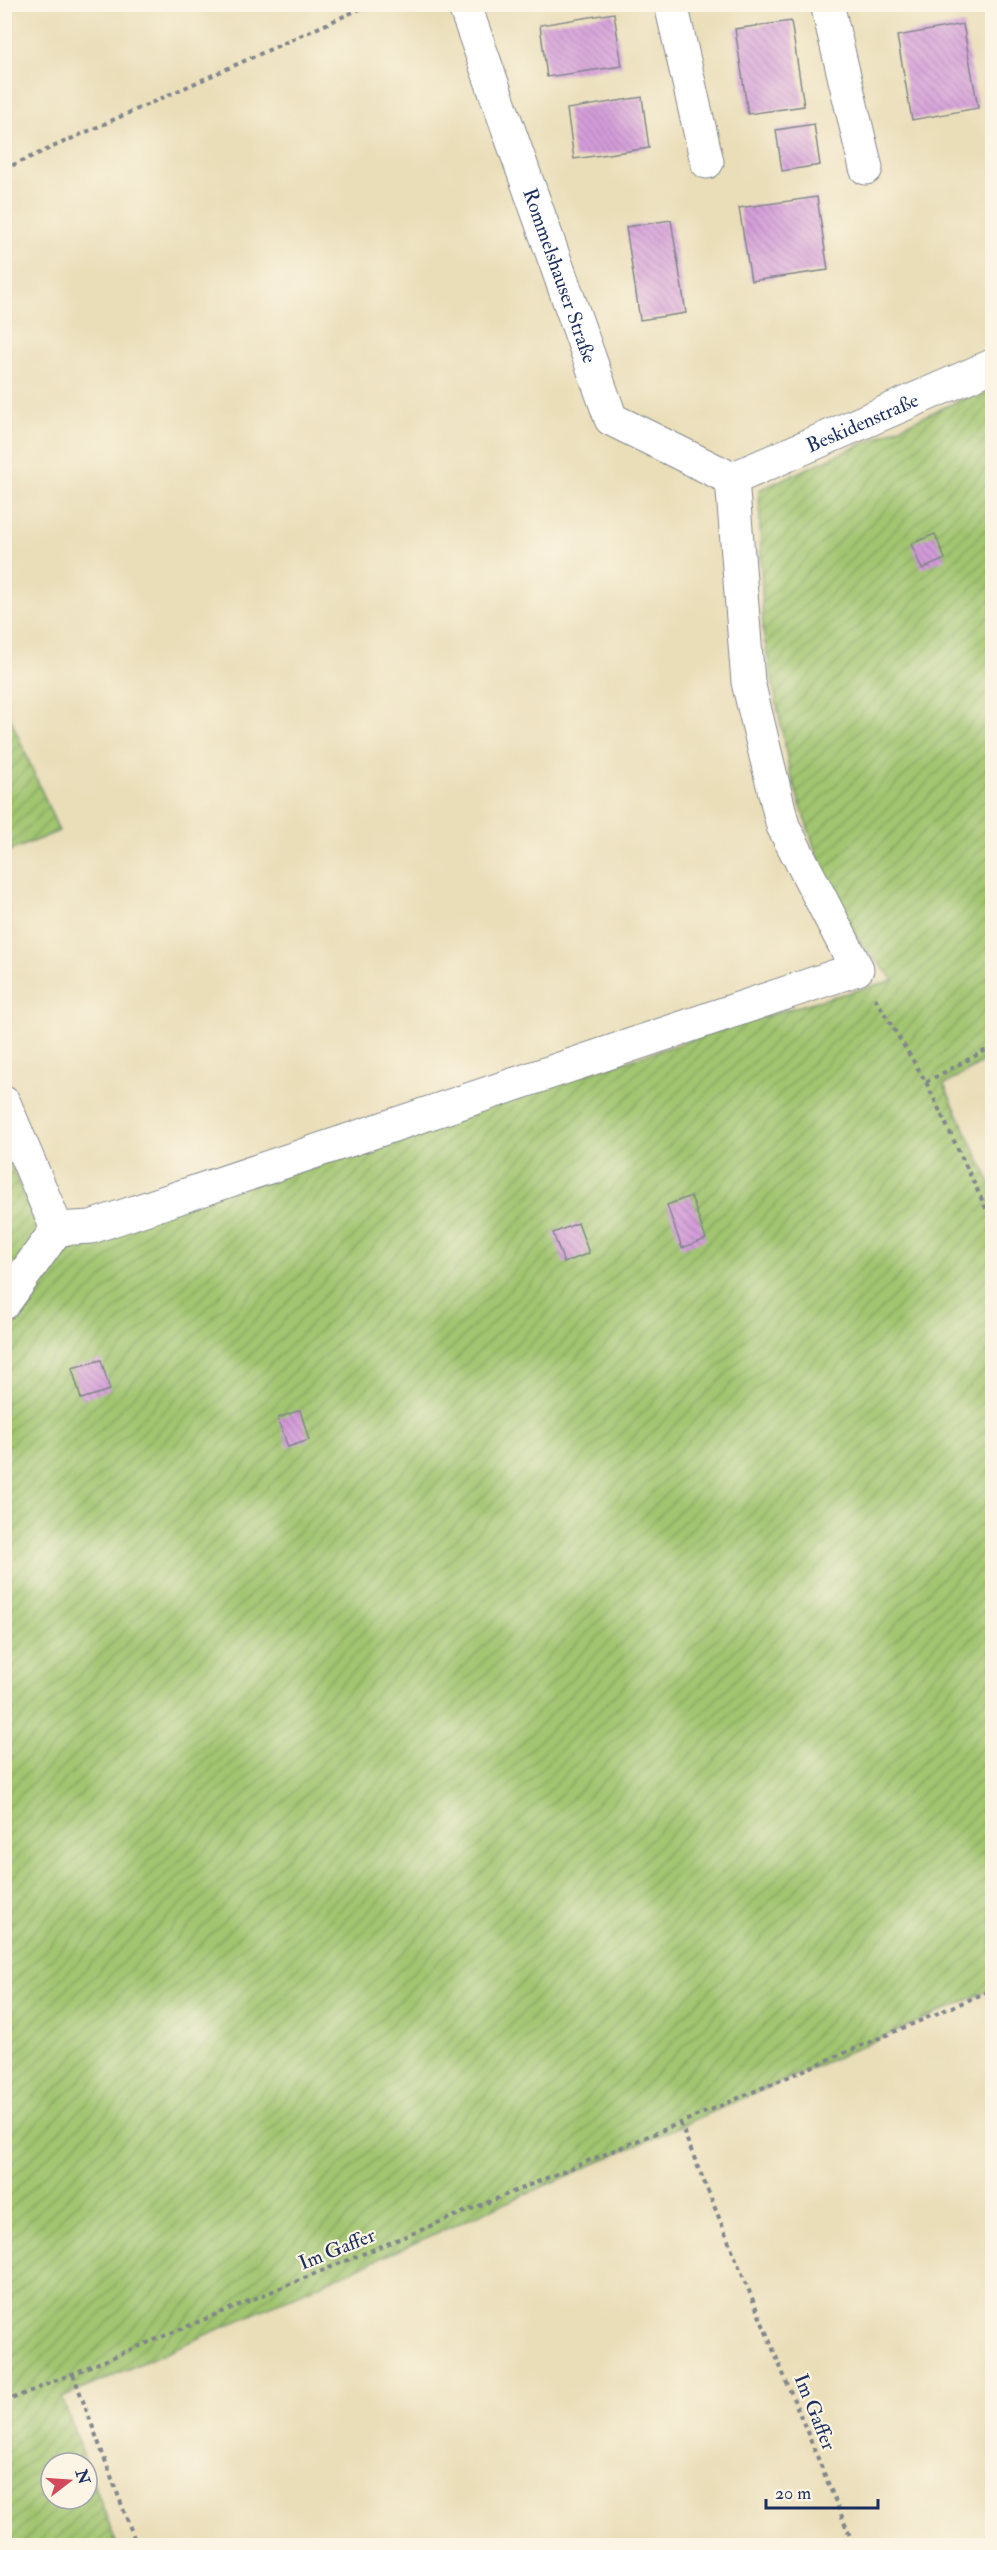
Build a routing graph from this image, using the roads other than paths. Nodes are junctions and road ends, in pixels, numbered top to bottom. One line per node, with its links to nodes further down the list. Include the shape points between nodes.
1 (464, 4): 7 (street, Rommelshauser Straße, via 611,419)
2 (671, 4): 4 (street)
3 (827, 4): 5 (street)
4 (706, 162)
5 (866, 168)
6 (993, 366): 7 (street, Beskidenstraße)
7 (732, 479): 9 (street, via 748,682 783,826 858,969 91,1227)
8 (4, 1103): 9 (street)
9 (57, 1229): 10 (street)
10 (4, 1303)

